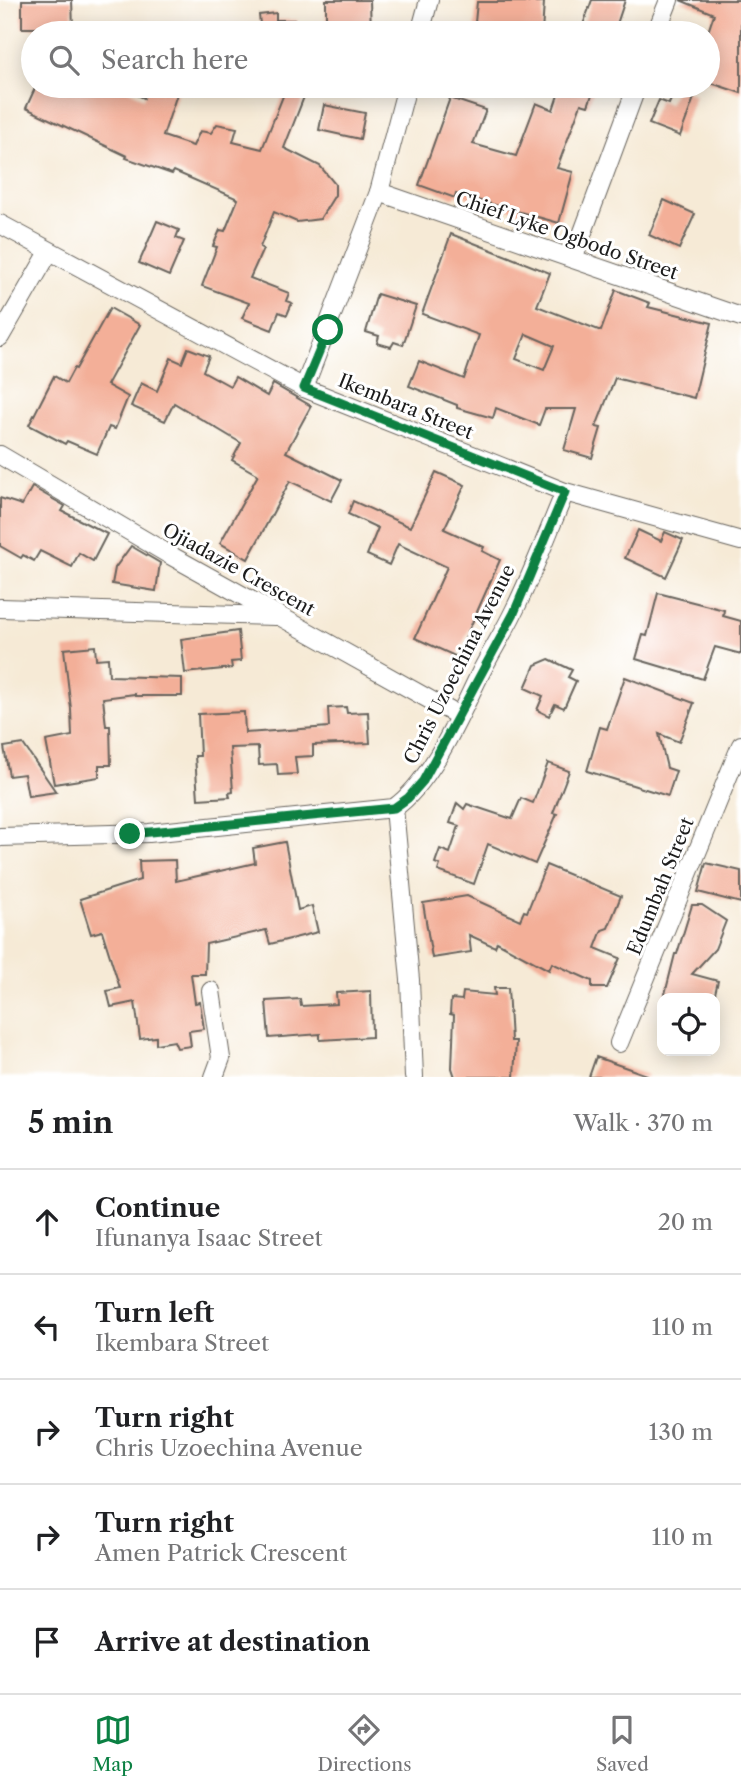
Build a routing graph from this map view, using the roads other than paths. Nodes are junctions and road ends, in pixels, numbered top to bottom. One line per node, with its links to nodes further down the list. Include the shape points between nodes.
1 (429, 0): 3 (street)
2 (668, 0): 4 (street)
3 (423, 21)
4 (660, 21)
5 (404, 98): 7 (street)
6 (633, 98): 10 (street)
7 (379, 192): 10 (street, Chief Lyke Ogbodo Street); 13 (street)
8 (0, 225): 9 (street, Ikembara Street)
9 (49, 252): 12 (street); 13 (street, Ikembara Street)
10 (573, 260): 11 (street, Chief Lyke Ogbodo Street)
11 (741, 317)
12 (0, 337)
13 (304, 388): 15 (street, Ikembara Street)
14 (0, 455): 18 (street, Ojiadazie Crescent)
15 (565, 492): 16 (street, Ikembara Street); 19 (street, Chris Uzoechina Avenue, via 514,613)
16 (741, 541)
17 (0, 608): 18 (street)
18 (280, 616): 19 (street, Ojiadazie Crescent)
19 (459, 716): 21 (street, Chris Uzoechina Avenue, via 423,781)
20 (741, 745): 24 (street, Edumbah Street)
21 (394, 808): 22 (street, via 130,834); 26 (street)
22 (0, 837)
23 (211, 991): 25 (street, via 221,1058)
24 (619, 1043)
25 (214, 1077)
26 (414, 1077)

